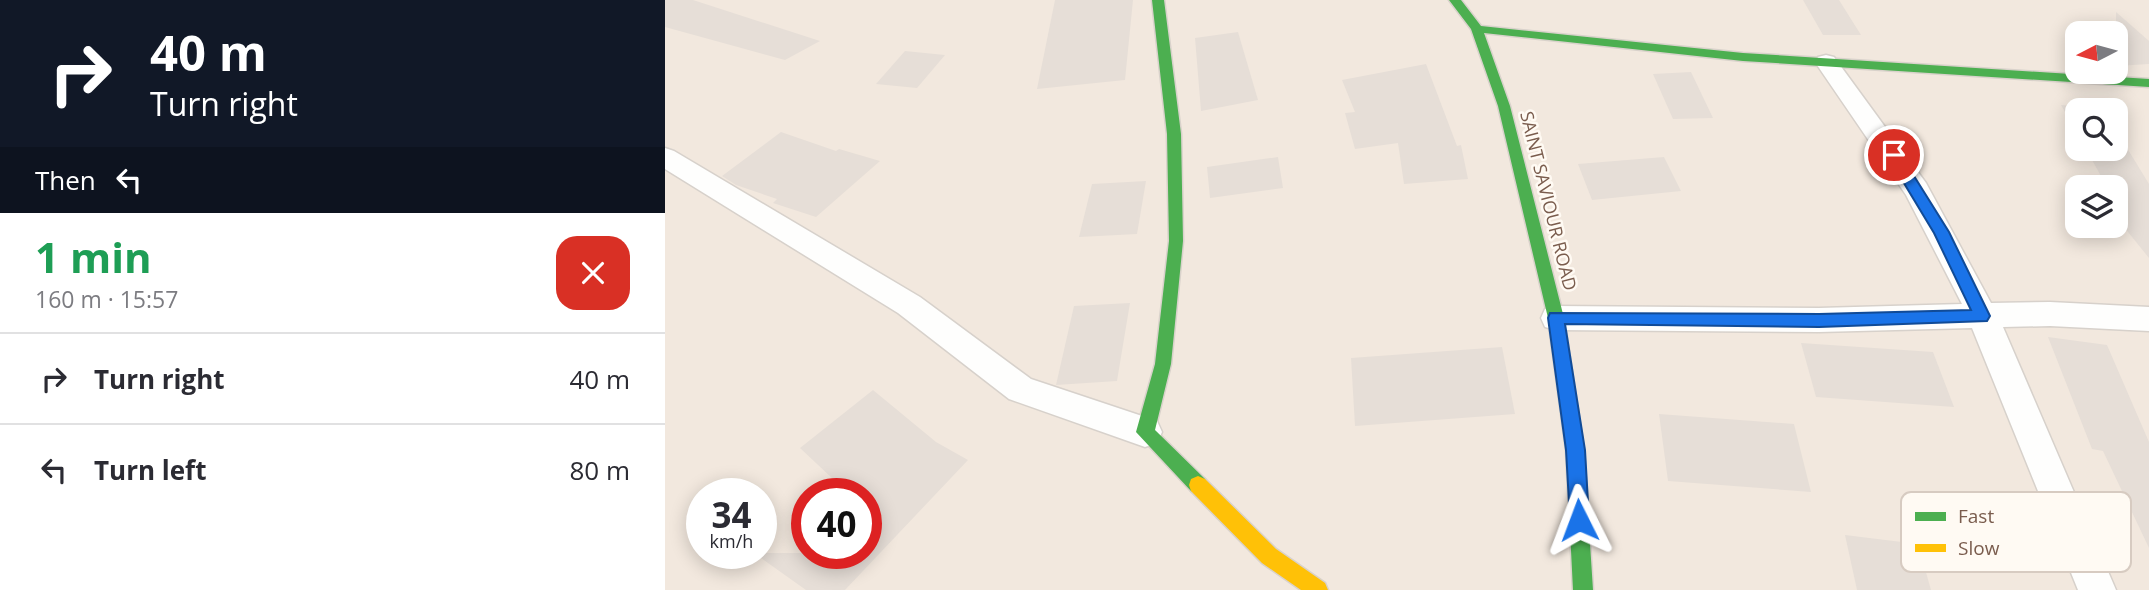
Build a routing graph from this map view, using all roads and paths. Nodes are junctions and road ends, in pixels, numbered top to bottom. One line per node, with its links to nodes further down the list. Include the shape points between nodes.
1 (1158, 0): 10 (street, via 1174,134 1176,242 1163,363)
2 (1455, 0): 3 (street, SAINT SAVIOUR ROAD)
3 (1477, 29): 4 (street); 8 (street, SAINT SAVIOUR ROAD, via 1504,106)
4 (1826, 62): 5 (street); 7 (street, via 1894,155 1941,232)
5 (2149, 83)
6 (665, 157): 10 (street, via 909,305 1020,388)
7 (1982, 316): 8 (street); 9 (street); 11 (street)
8 (1556, 318): 14 (street, SAINT SAVIOUR ROAD, via 1575,450)
9 (2149, 319)
10 (1145, 432): 13 (street, via 1269,556)
11 (2056, 492)
12 (2089, 572): 15 (street)
13 (1318, 590)
14 (1583, 590)
15 (2097, 590)

